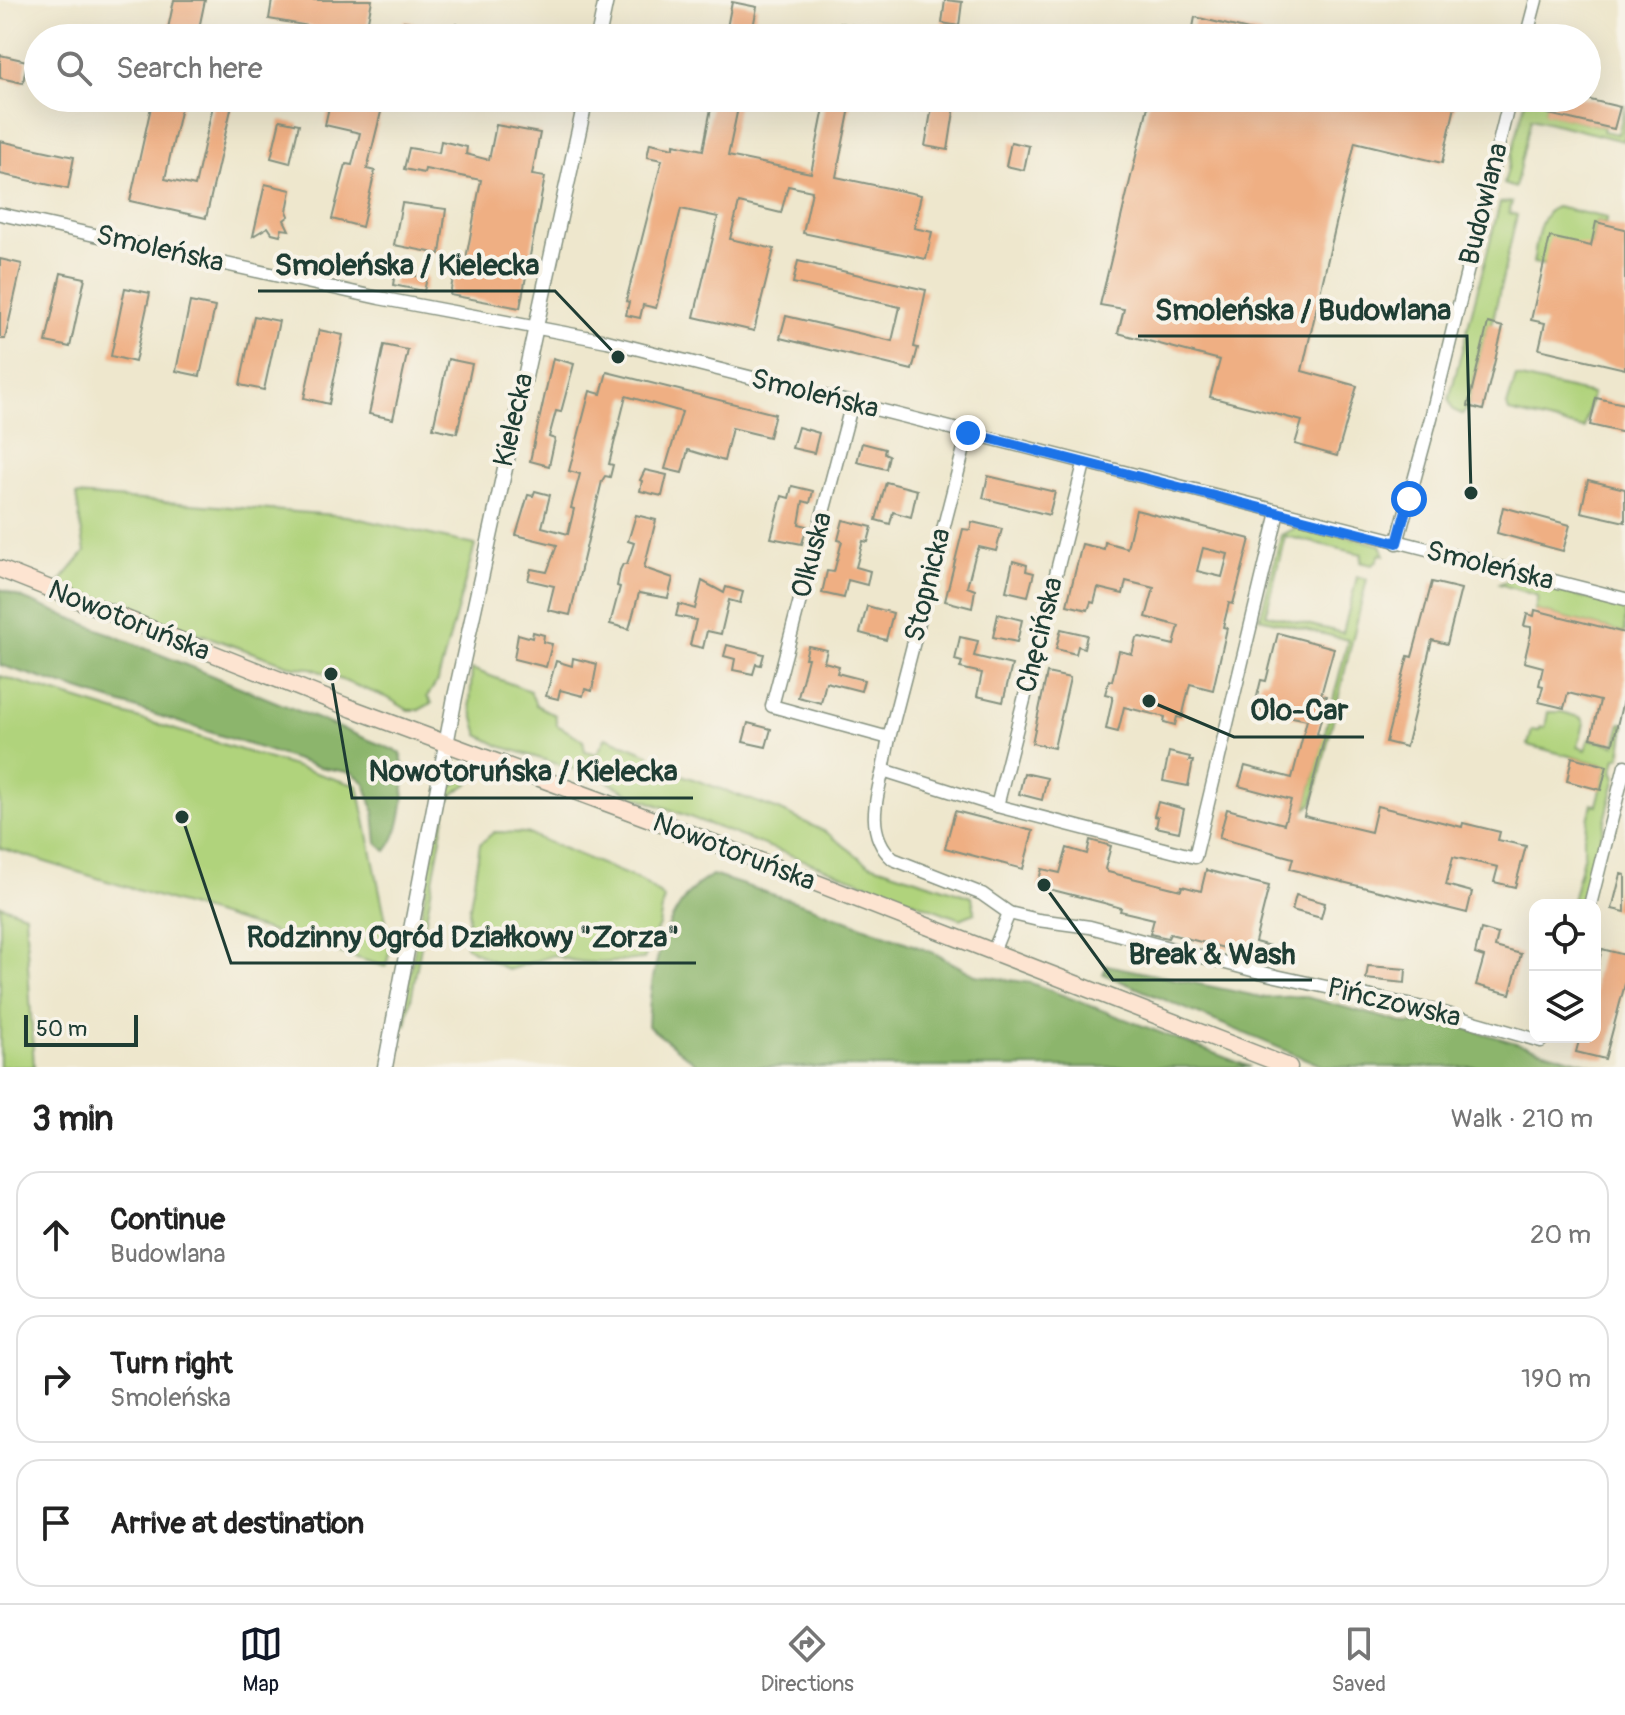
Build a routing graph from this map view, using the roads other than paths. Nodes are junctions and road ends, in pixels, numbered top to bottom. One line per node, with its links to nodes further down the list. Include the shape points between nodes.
1 (606, 0): 3 (street)
2 (1536, 0): 4 (street)
3 (601, 24)
4 (1530, 24)
5 (583, 112): 8 (street, Kielecka)
6 (1507, 112): 13 (street, Budowlana)
7 (0, 214): 8 (street, Smoleńska)
8 (535, 327): 9 (street, Smoleńska); 17 (street, Kielecka)
9 (852, 403): 10 (street, Smoleńska); 16 (street, Olkuska, via 772,706)
10 (968, 433): 11 (street, Smoleńska); 16 (street, Stopnicka)
11 (1084, 464): 12 (street, Smoleńska); 20 (street, Chęcińska)
12 (1278, 512): 13 (street, Smoleńska); 20 (street, via 1195,857)
13 (1397, 543): 15 (street, Smoleńska)
14 (0, 569): 17 (main road, Nowotoruńska)
15 (1625, 599)
16 (889, 738): 19 (street, Stopnicka)
17 (446, 743): 23 (main road, Nowotoruńska); 25 (street, Kielecka)
18 (1625, 766): 21 (street)
19 (883, 770): 20 (street); 22 (street, Pińczowska, via 875,808 883,850 893,859 982,894)
20 (997, 806)
21 (1592, 899)
22 (1009, 913): 23 (street); 24 (street, Pińczowska, via 1090,927)
23 (993, 952): 26 (main road, Nowotoruńska)
24 (1529, 1038)
25 (385, 1067)
26 (1289, 1067)

